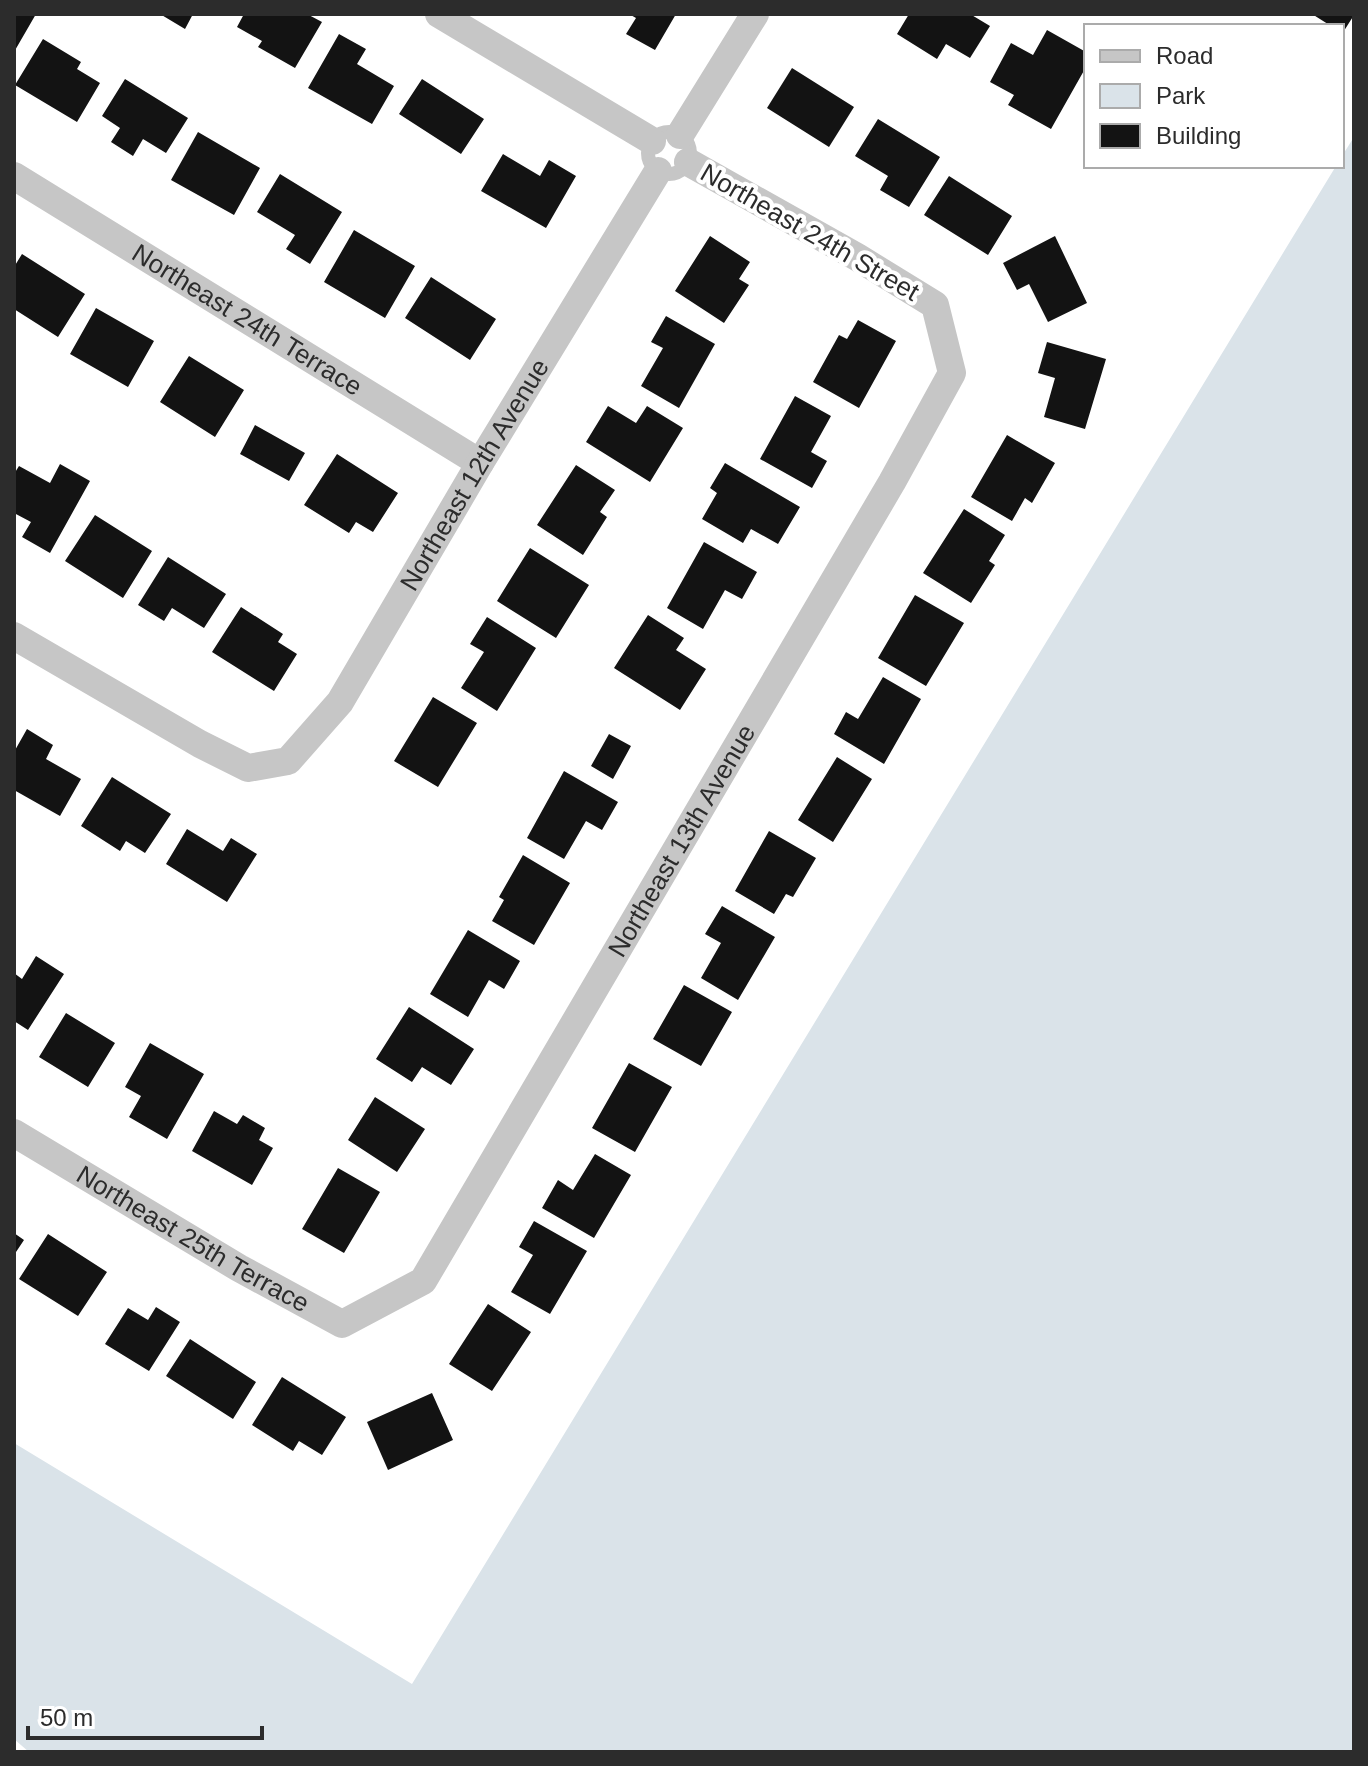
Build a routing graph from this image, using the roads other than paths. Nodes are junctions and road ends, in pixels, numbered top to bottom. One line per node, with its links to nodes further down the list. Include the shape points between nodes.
1 (439, 14): 3 (street)
2 (755, 14): 4 (street)
3 (652, 141): 4 (lane, via 668,132); 5 (lane, via 650,161)
4 (684, 148): 5 (lane, via 678,172); 7 (street, Northeast 24th Street, via 935,305)
5 (658, 171): 8 (street, Northeast 12th Avenue)
6 (14, 176): 8 (street, Northeast 24th Terrace)
7 (946, 347): 11 (street, Northeast 13th Avenue, via 952,373 892,482 423,1281)
8 (480, 463): 9 (street, Northeast 12th Avenue, via 340,702 288,761 248,768)
9 (14, 637)
10 (14, 1133): 11 (street, Northeast 25th Terrace, via 342,1324)
11 (373, 1308)

